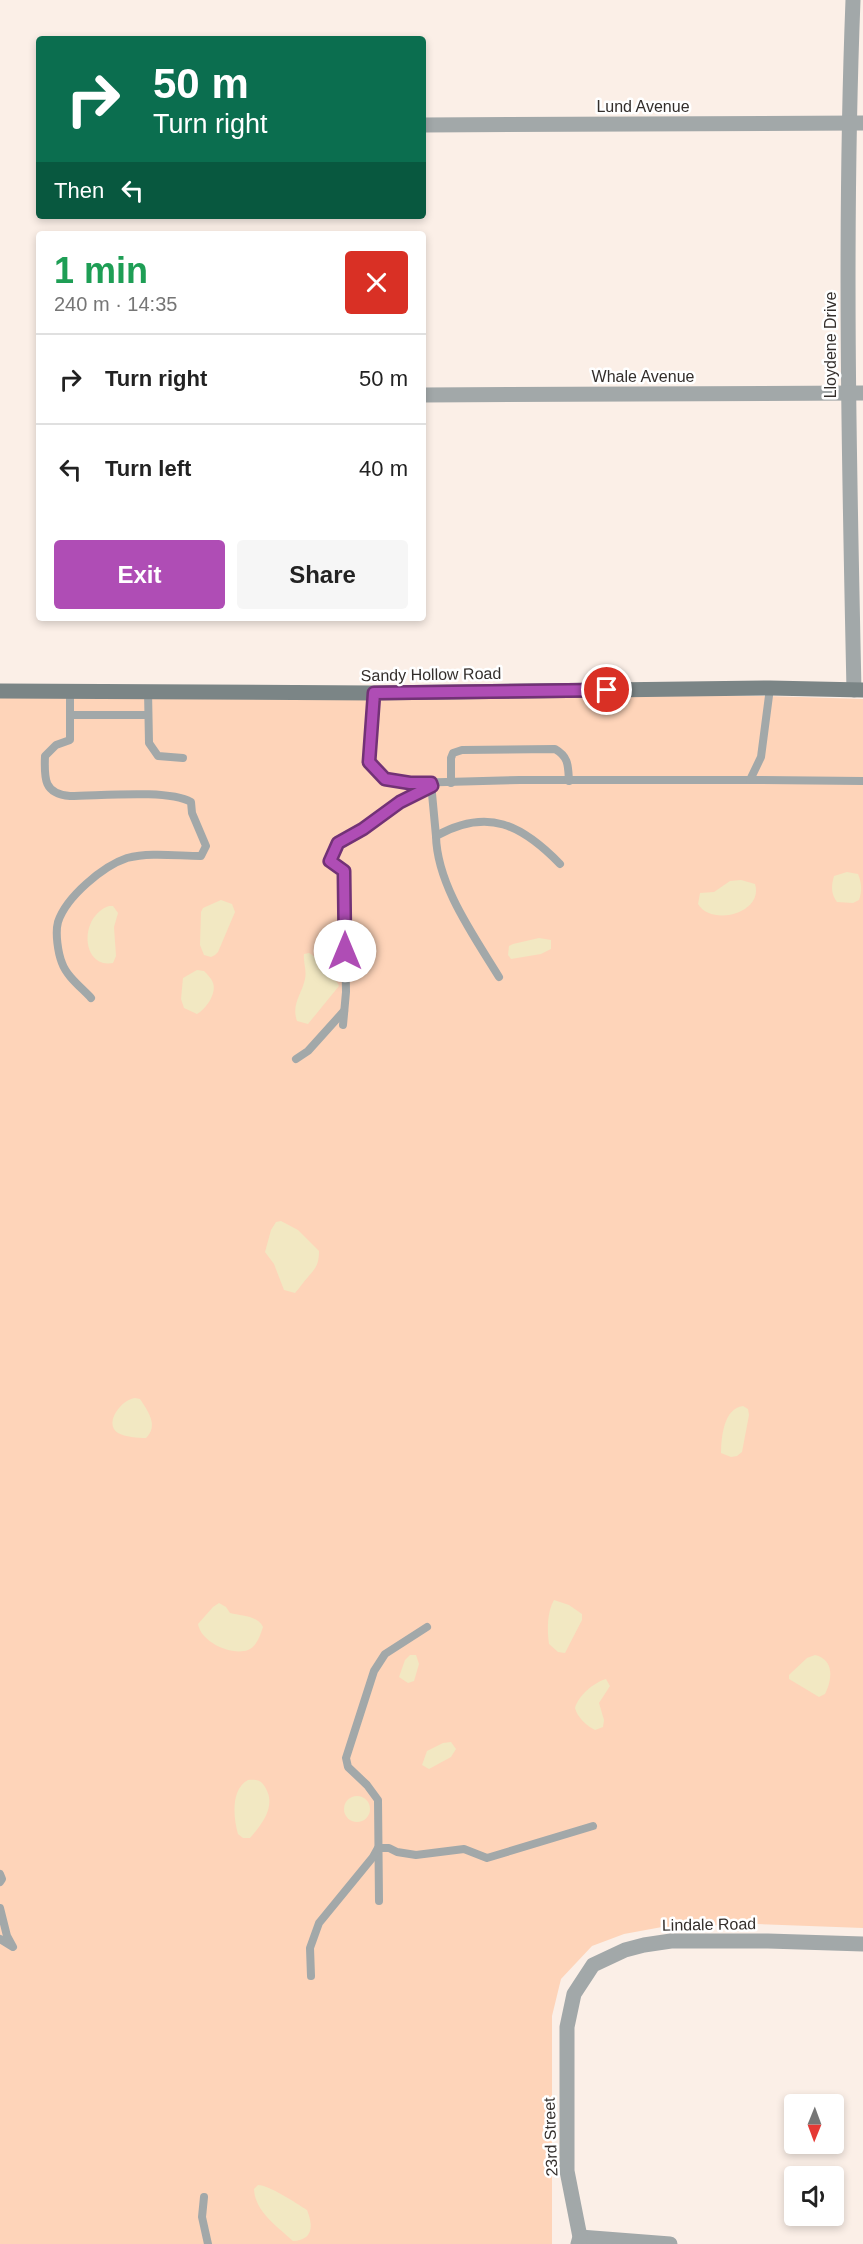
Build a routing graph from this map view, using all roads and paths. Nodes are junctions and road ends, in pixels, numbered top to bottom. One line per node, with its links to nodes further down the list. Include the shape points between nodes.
1 (853, 0): 2 (street, Lloydene Drive)
2 (856, 123): 3 (street, Lund Avenue); 4 (street, Lloydene Drive)
3 (426, 125)
4 (855, 393): 5 (street, Whale Avenue); 7 (street, Lloydene Drive)
5 (426, 395)
6 (770, 688): 7 (street, Sandy Hollow Road); 11 (street, Sandy Hollow Road); 16 (lane, via 761,757)
7 (858, 690)
8 (0, 691): 9 (street, Sandy Hollow Road)
9 (70, 691): 10 (street, Sandy Hollow Road); 12 (lane)
10 (148, 691): 11 (street, Sandy Hollow Road); 13 (lane)
11 (374, 693): 19 (lane, via 369,762 385,779)
12 (70, 715): 13 (lane); 23 (lane, via 70,740 56,745 45,756 47,783 53,791 70,796 158,795 185,799 191,802 206,846 201,856 128,858 100,873 70,901 58,924 62,964)
13 (148, 715): 14 (lane, via 149,743 158,756)
14 (183, 758)
15 (569, 780): 16 (lane); 18 (lane); 18 (lane, via 567,759 555,749 462,750 451,758)
16 (750, 780): 17 (lane)
17 (863, 782)
18 (451, 783): 19 (lane)
19 (431, 784): 20 (lane); 24 (lane, via 338,843 330,861 344,871)
20 (436, 836): 21 (lane, via 453,827 483,821 505,823 542,846); 22 (lane, via 445,880)
21 (560, 864)
22 (499, 977)
23 (91, 998)
24 (344, 1010): 25 (lane); 26 (lane)
25 (343, 1025)
26 (296, 1059)
27 (427, 1627): 29 (lane, via 385,1654 374,1671 346,1758 348,1767 378,1800)
28 (593, 1826): 29 (lane, via 488,1858 464,1849 416,1855)
29 (378, 1848): 32 (lane); 36 (lane, via 319,1923 310,1948)
30 (0, 1874): 31 (lane)
31 (0, 1882)
32 (379, 1901)
33 (0, 1908): 34 (lane, via 13,1947)
34 (0, 1939)
35 (863, 1944): 37 (street, Lindale Road, via 644,1944 593,1965 574,1994)
36 (311, 1976)
37 (567, 2027): 39 (street, 23rd Street, via 567,2171)
38 (204, 2197): 40 (lane, via 202,2217)
39 (579, 2241): 41 (street)
40 (208, 2244)
41 (670, 2244)

